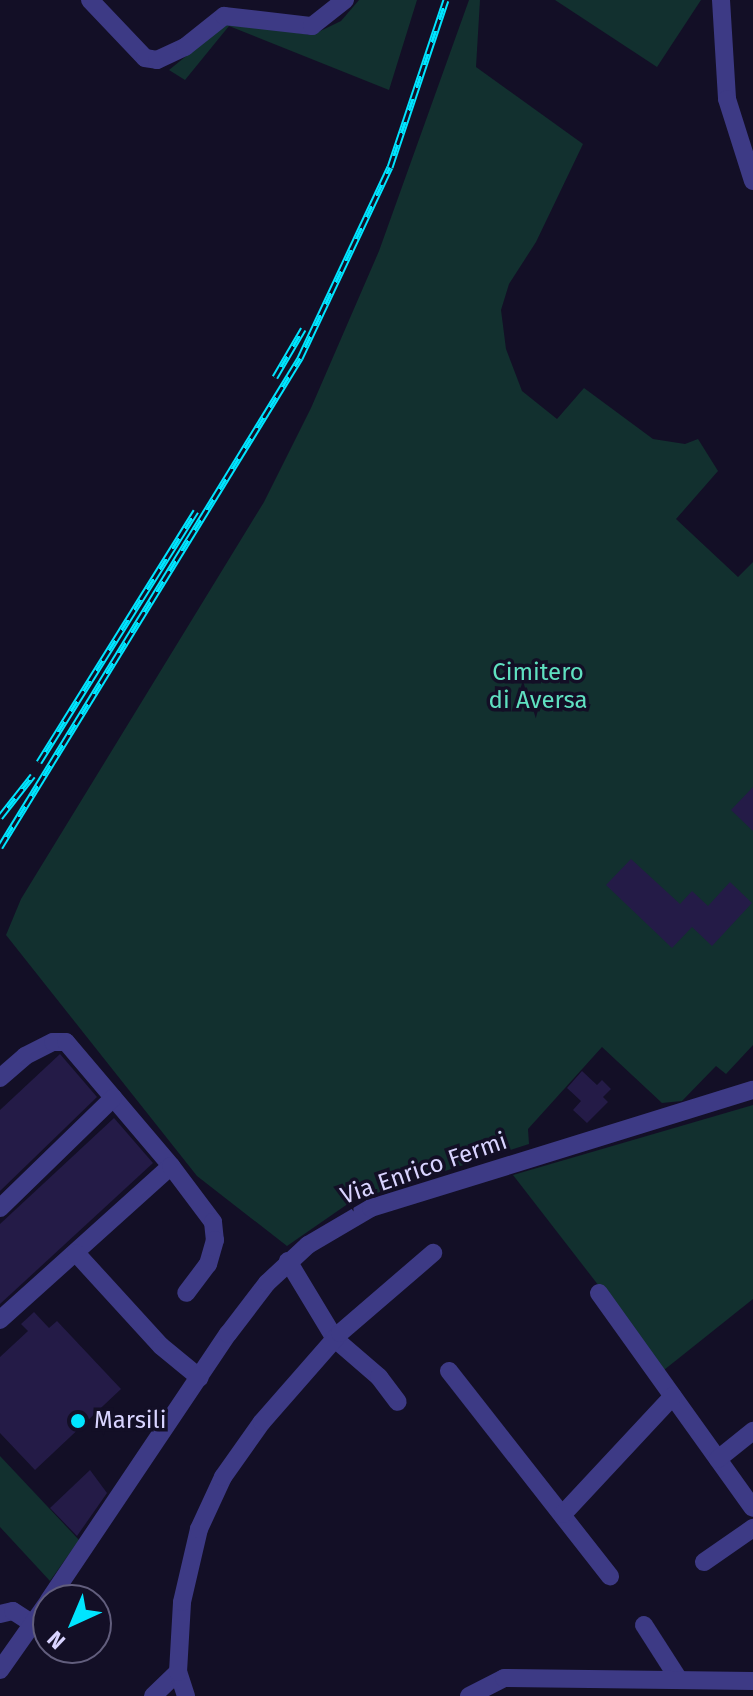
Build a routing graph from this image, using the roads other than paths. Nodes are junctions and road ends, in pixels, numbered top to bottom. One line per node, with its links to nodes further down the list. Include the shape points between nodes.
1 (90, 0): 2 (street, via 145,58 157,60 185,47 224,16 312,26)
2 (345, 0)
3 (721, 0): 4 (street, via 727,99)
4 (753, 181)
5 (0, 1078): 7 (street, via 25,1056 53,1042 66,1042)
6 (753, 1090): 12 (street, Via Enrico Fermi, via 371,1208 337,1224)
7 (113, 1098): 8 (street); 9 (street)
8 (171, 1166): 10 (street); 13 (street, via 213,1222 215,1240 208,1264)
9 (0, 1208)
10 (76, 1253): 15 (street); 18 (street, via 161,1346)
11 (433, 1253): 16 (street)
12 (288, 1261): 16 (street); 18 (street, Via Enrico Fermi)
13 (186, 1293)
14 (599, 1293): 19 (street)
15 (0, 1320)
16 (335, 1339): 20 (street, via 379,1377); 34 (street, via 262,1422 223,1477 205,1516 182,1602)
17 (449, 1371): 24 (street)
18 (200, 1378): 28 (street, Via Enrico Fermi)
19 (673, 1396): 22 (street); 24 (street)
20 (398, 1402)
21 (753, 1431): 22 (street)
22 (718, 1459): 23 (street)
23 (753, 1508)
24 (563, 1514): 27 (street)
25 (753, 1528): 26 (street)
26 (704, 1562)
27 (610, 1576)
28 (61, 1584)
29 (0, 1614): 30 (street, via 13,1611)
30 (32, 1623)
31 (32, 1625): 33 (street, Via Enrico Fermi)
32 (644, 1625): 35 (street)
33 (0, 1670)
34 (178, 1672): 37 (street); 38 (street)
35 (678, 1678): 36 (street); 39 (street, via 504,1678)
36 (753, 1681)
37 (153, 1696)
38 (186, 1696)
39 (469, 1696)

